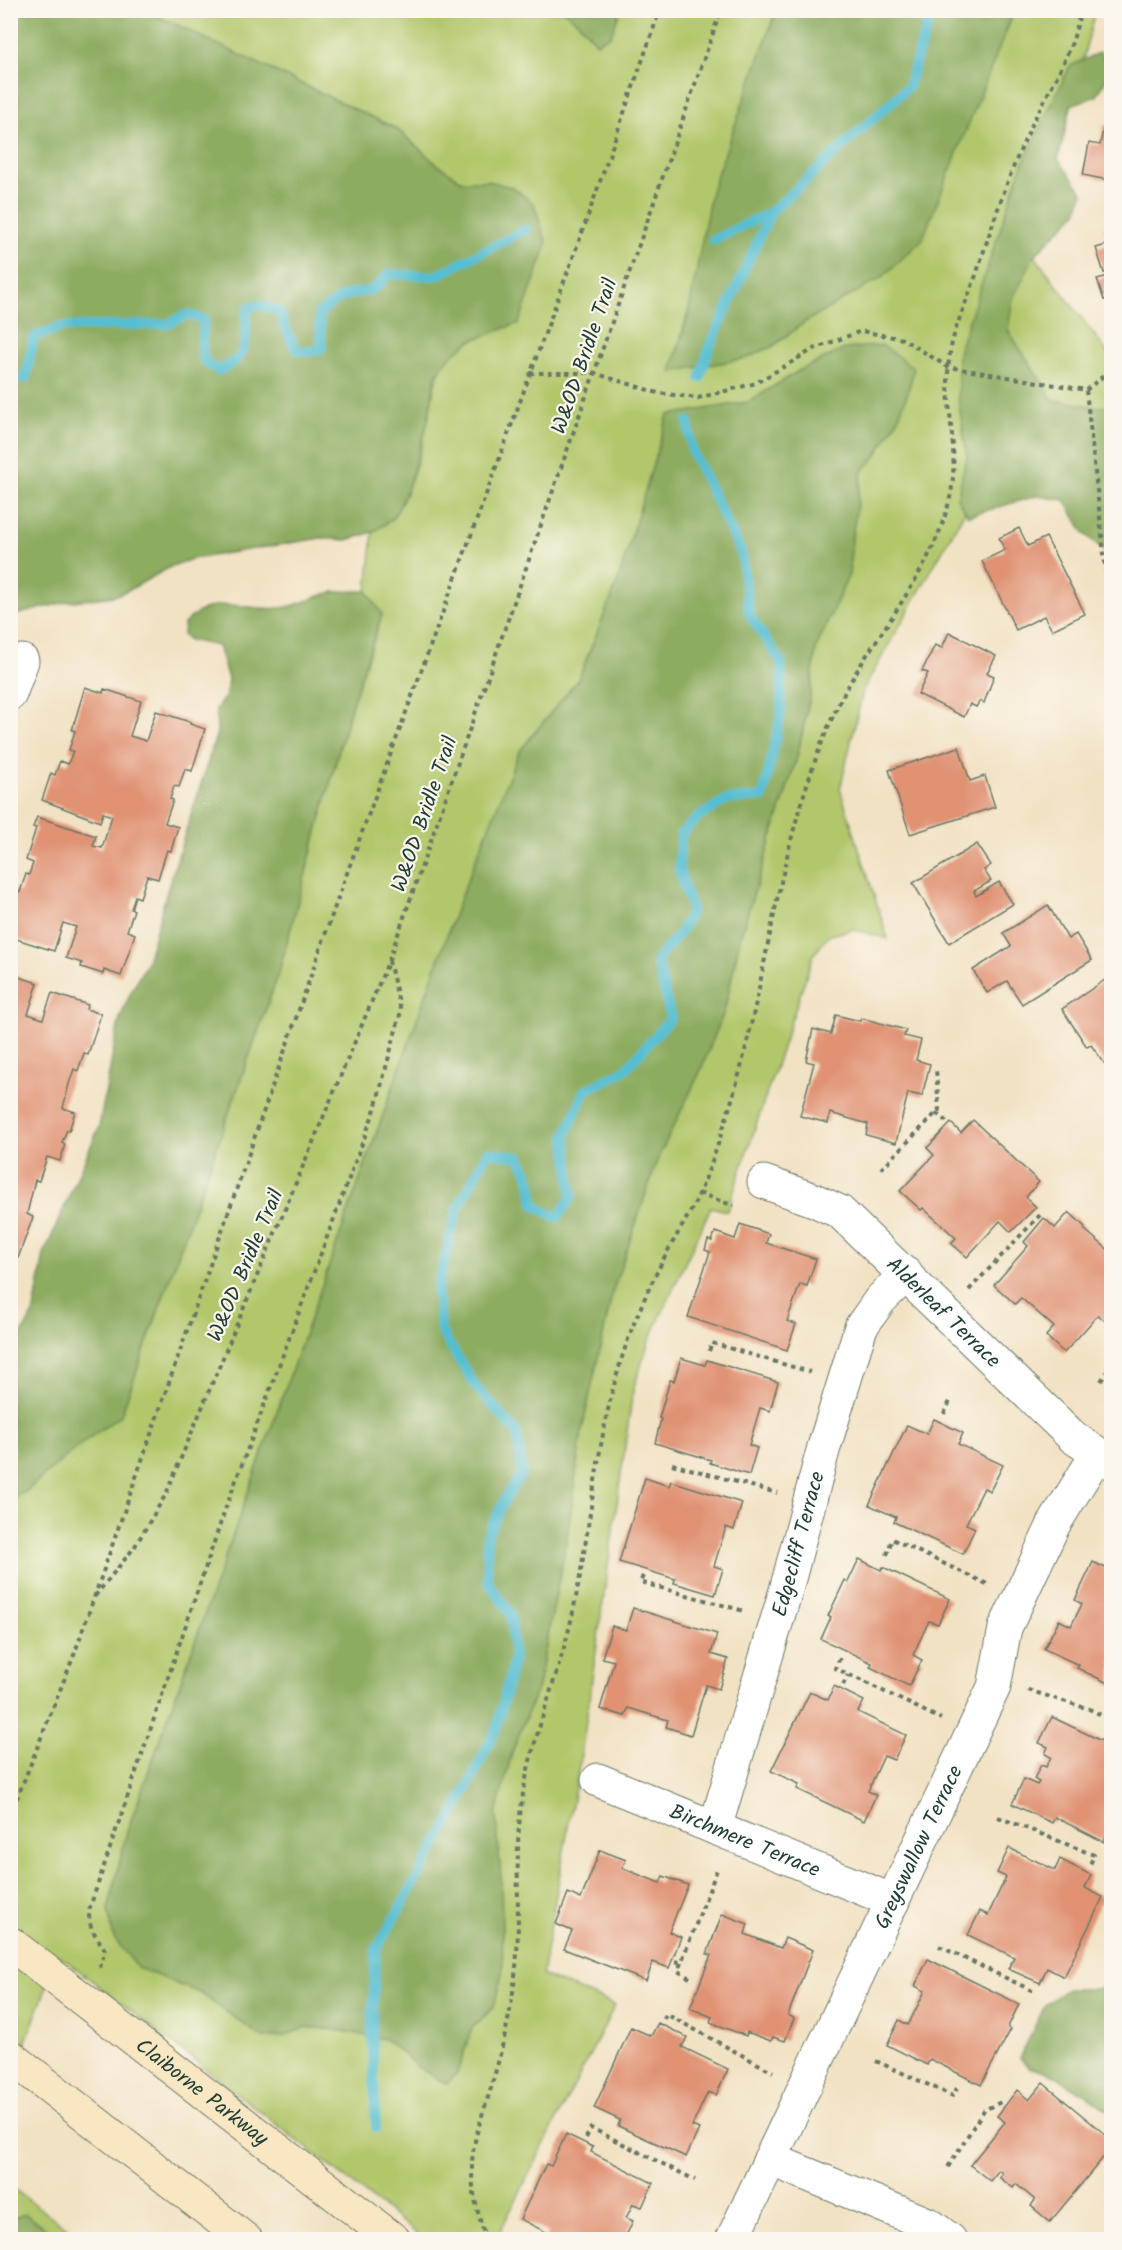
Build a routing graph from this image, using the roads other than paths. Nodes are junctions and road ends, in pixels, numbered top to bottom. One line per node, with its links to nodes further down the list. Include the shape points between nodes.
1 (22, 661): 2 (street)
2 (10, 693)
3 (764, 1182): 4 (street, Alderleaf Terrace, via 840,1212)
4 (906, 1274): 5 (street, Alderleaf Terrace, via 1073,1437); 7 (street, Edgecliff Terrace, via 879,1300 861,1327)
5 (1104, 1459): 8 (street, Greyswallow Terrace, via 1054,1524 1005,1628 994,1687)
6 (598, 1780): 7 (street, Birchmere Terrace)
7 (715, 1828): 8 (street, Birchmere Terrace)
8 (893, 1901): 11 (street, Greyswallow Terrace)
9 (10, 1943): 13 (main road, Claiborne Parkway)
10 (10, 2056): 12 (main road)
11 (770, 2159): 14 (street, Greyswallow Terrace); 15 (street, via 930,2225)
12 (246, 2240)
13 (394, 2240)
14 (732, 2240)
15 (950, 2240)

